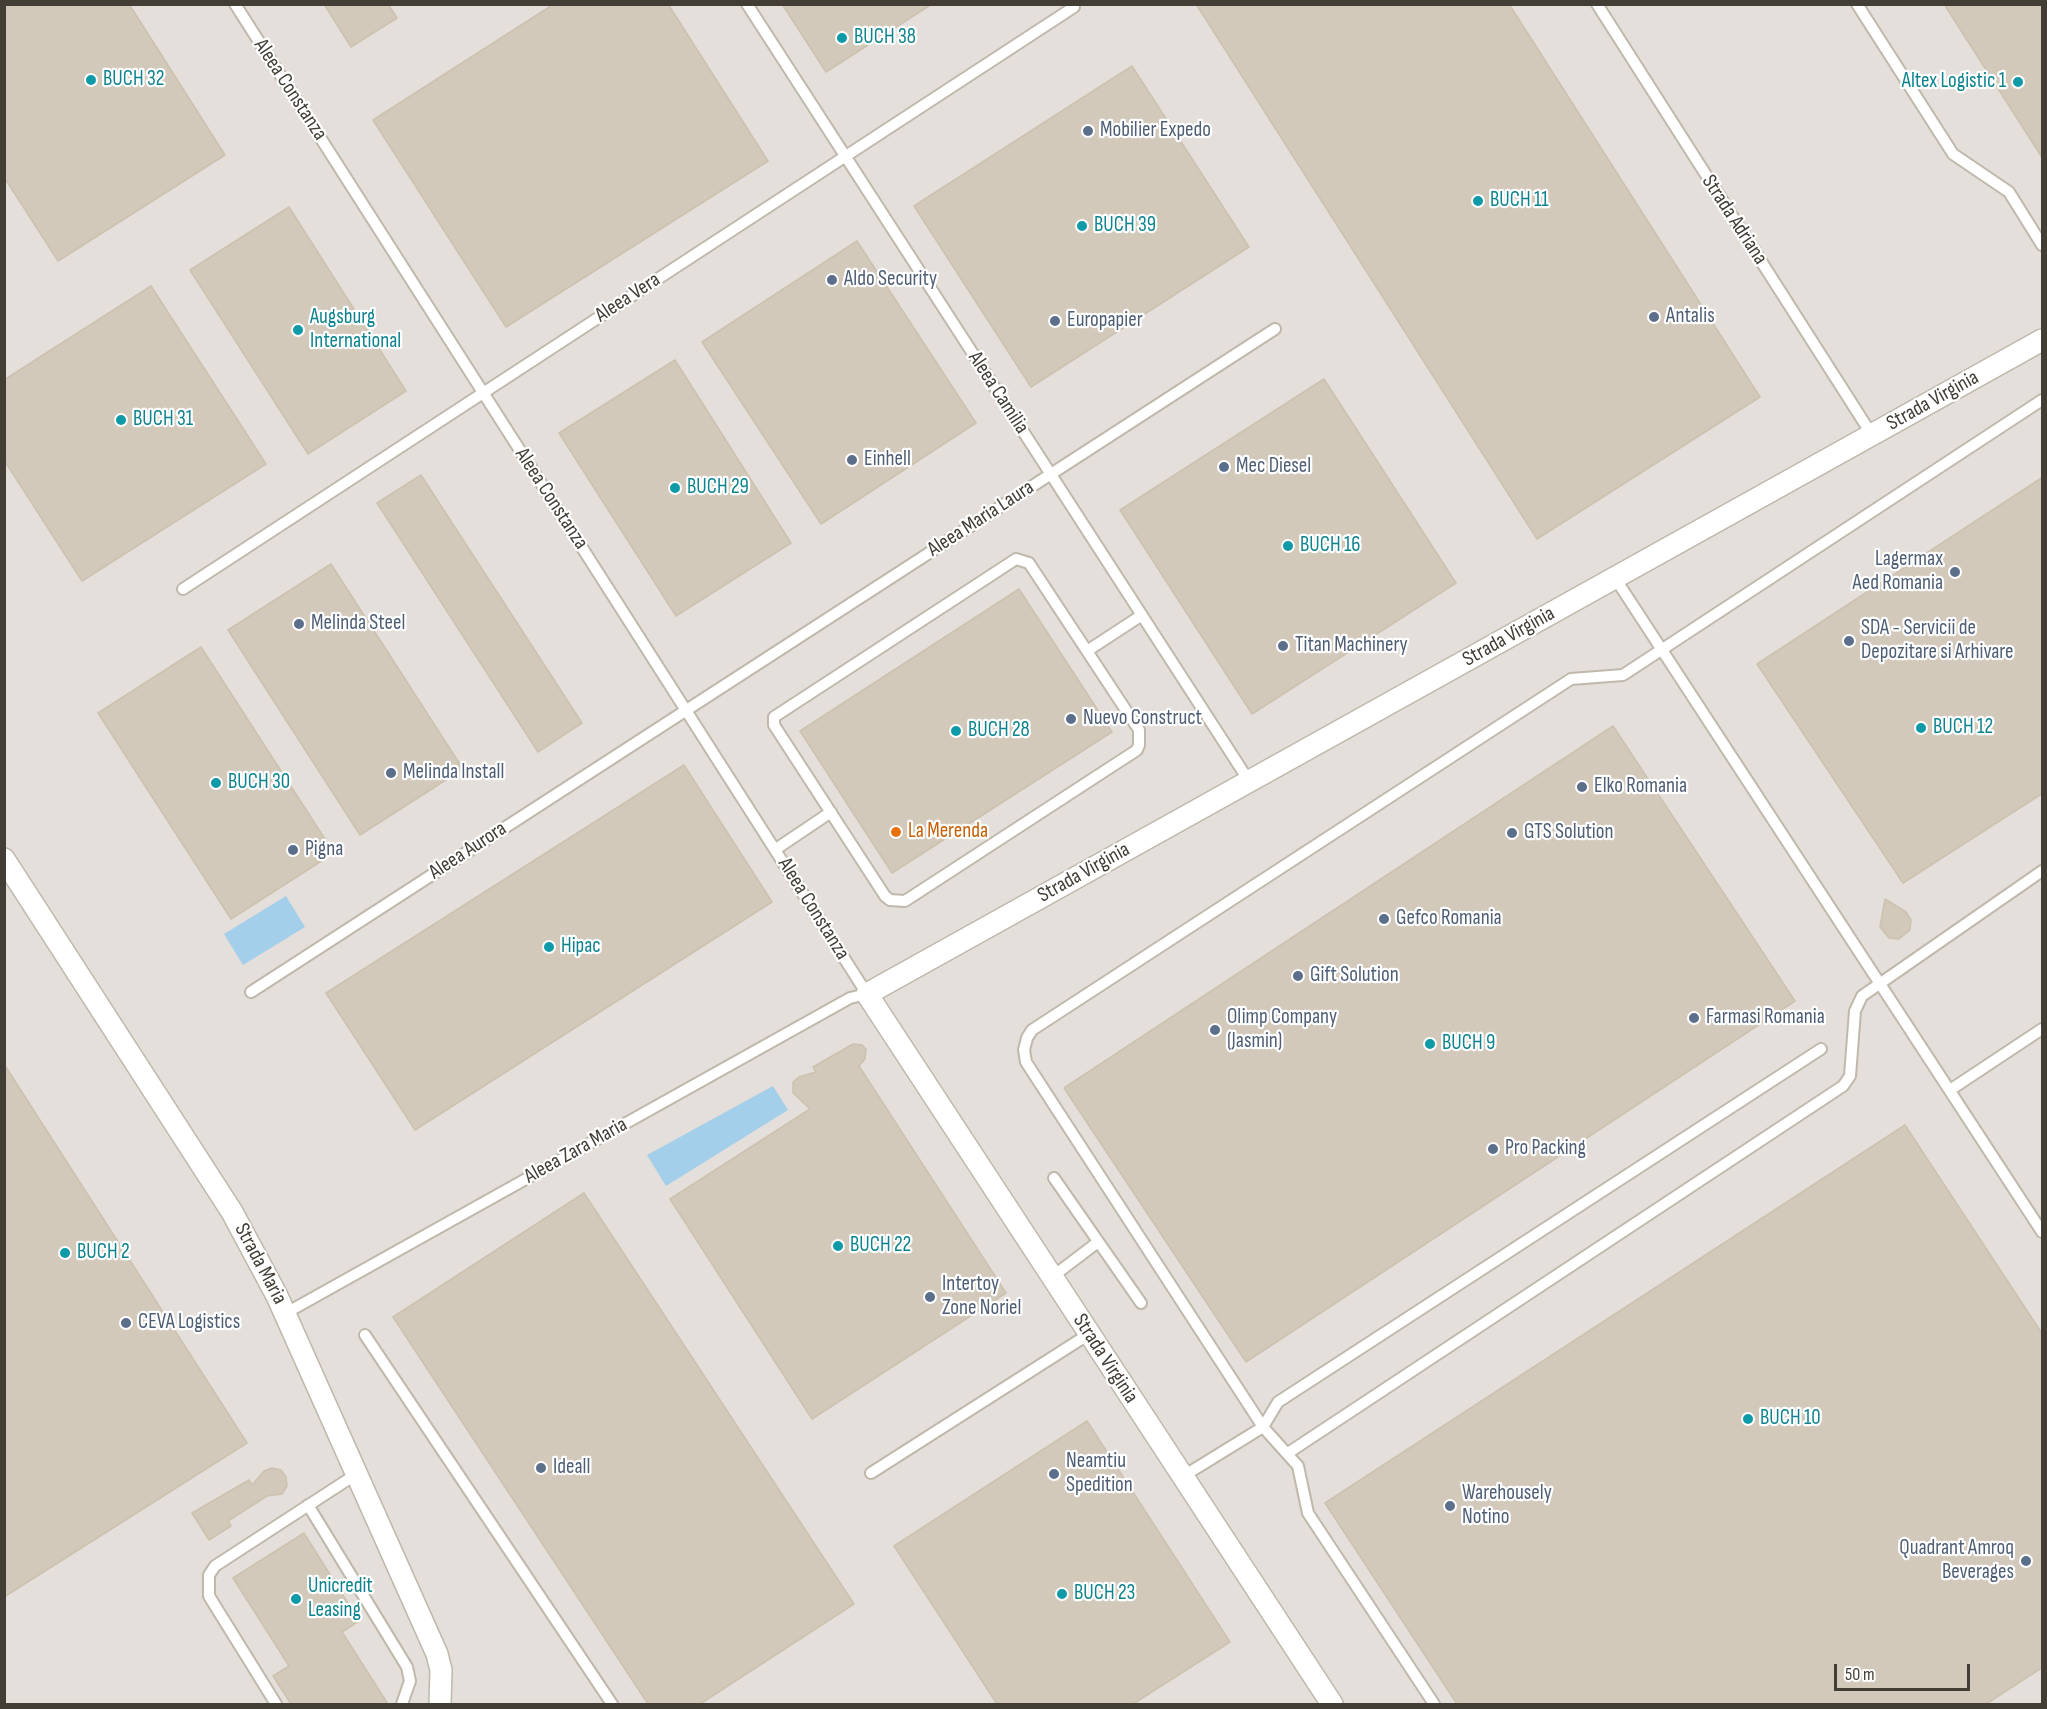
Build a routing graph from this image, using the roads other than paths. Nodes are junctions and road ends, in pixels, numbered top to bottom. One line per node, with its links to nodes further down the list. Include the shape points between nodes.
1 (235, 4): 10 (lane, Aleea Constanza)
2 (747, 4): 6 (lane, Aleea Camilia)
3 (1597, 4): 12 (lane, Strada Adriana)
4 (1857, 4): 7 (lane, via 1953,154 2009,192)
5 (1074, 7): 6 (lane, Aleea Vera)
6 (846, 156): 10 (lane, Aleea Vera); 13 (lane, Aleea Camilia)
7 (2043, 245)
8 (1275, 329): 13 (lane, Aleea Maria Laura)
9 (2043, 340): 12 (street, Strada Virginia)
10 (483, 393): 15 (lane, Aleea Vera); 19 (lane, Aleea Constanza)
11 (2043, 400): 17 (lane)
12 (1872, 435): 14 (street, Strada Virginia)
13 (1051, 474): 16 (lane, Aleea Camilia); 19 (lane, Aleea Maria Laura)
14 (1615, 578): 17 (lane); 20 (street, Strada Virginia)
15 (183, 589)
16 (1142, 615): 18 (lane); 20 (lane, Aleea Camilia)
17 (1662, 649): 25 (lane); 39 (lane, via 1623,675 1571,679 1032,1030 1027,1038 1026,1062)
18 (1087, 651): 21 (lane, via 1139,730 1137,750 905,901 885,897); 21 (lane, via 1029,563 1016,560 774,717 774,725)
19 (686, 710): 22 (lane, Aleea Constanza); 26 (lane, Aleea Aurora)
20 (1249, 782): 27 (street, Strada Virginia)
21 (831, 812): 22 (lane)
22 (776, 849): 27 (lane, Aleea Constanza)
23 (4, 859): 36 (street, Strada Maria, via 232,1212)
24 (2043, 871): 25 (lane)
25 (1880, 983): 30 (lane); 40 (lane, via 1858,1001 1850,1076 1843,1086)
26 (251, 992)
27 (867, 994): 34 (street, Strada Virginia); 36 (lane, Aleea Zara Maria, via 850,998)
28 (2043, 1029): 30 (lane)
29 (1821, 1049): 39 (lane, via 1278,1402)
30 (1950, 1090): 32 (lane)
31 (1054, 1178): 33 (lane)
32 (2043, 1232)
33 (1098, 1242): 34 (lane); 35 (lane)
34 (1052, 1277): 37 (street, Strada Virginia)
35 (1141, 1303)
36 (286, 1313): 41 (street, Strada Maria)
37 (1089, 1334): 42 (lane); 43 (street, Strada Virginia)
38 (365, 1335): 48 (lane)
39 (1263, 1427): 40 (lane, via 1271,1440); 43 (lane)
40 (1288, 1453): 50 (lane, via 1302,1478 1308,1513)
41 (358, 1473): 44 (lane); 47 (street, Strada Maria, via 438,1654)
42 (871, 1473)
43 (1182, 1477): 49 (street, Strada Virginia)
44 (308, 1505): 45 (lane, via 215,1566 209,1575 209,1596); 46 (lane, via 407,1667 410,1681)
45 (276, 1704)
46 (402, 1704)
47 (440, 1704)
48 (612, 1704)
49 (1332, 1704)
50 (1434, 1704)

